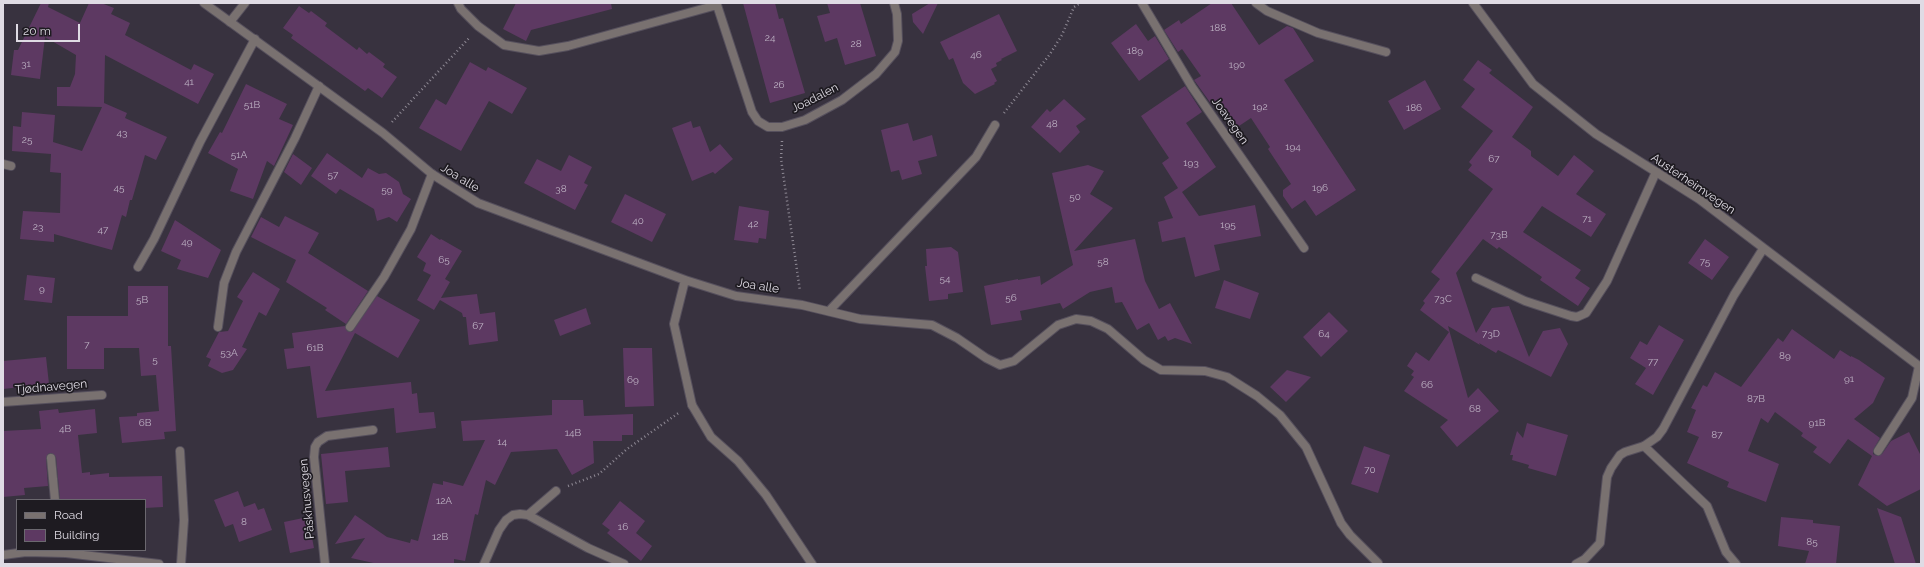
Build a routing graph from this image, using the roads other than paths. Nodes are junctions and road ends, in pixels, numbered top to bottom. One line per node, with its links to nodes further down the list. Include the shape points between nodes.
1 (204, 3): 9 (street, Joa alle)
2 (245, 3): 9 (street)
3 (458, 3): 8 (street, Joadalen, via 478,26 504,45 539,51 568,46)
4 (894, 3): 8 (street, Joadalen, via 898,41 895,52 888,61 864,84 842,100 805,120 782,127 768,127 758,121 752,112)
5 (1142, 3): 16 (street, Joavegen, via 1192,87)
6 (1256, 3): 11 (street, via 1266,11 1318,33)
7 (1473, 3): 14 (street, Austerheimvegen, via 1533,84 1596,134)
8 (717, 4)
9 (230, 22): 10 (street, Joa alle)
10 (255, 39): 12 (street, Joa alle); 18 (street)
11 (1386, 52)
12 (319, 86): 15 (street, Joa alle, via 383,133); 22 (street, via 236,252 224,282)
13 (995, 125): 21 (street, via 976,157)
14 (1656, 172): 17 (street, Austerheimvegen, via 1699,199); 19 (street, via 1607,282 1586,313 1577,317 1564,314 1525,301)
15 (432, 174): 20 (street, Joa alle, via 478,203); 23 (street, via 411,229 384,277)
16 (1304, 248)
17 (1763, 249): 27 (street, via 1734,295 1664,429); 29 (street, Austerheimvegen, via 1919,366 1912,398)
18 (138, 267)
19 (1476, 278)
20 (684, 280): 21 (street, Joa alle, via 736,296); 41 (street, via 674,324 692,405 711,437 738,461 766,495)
21 (829, 311): 42 (street, Joa alle, via 860,319 932,325 1000,365 1014,361 1058,325 1076,319 1091,321 1108,329 1144,360 1161,370 1205,370 1226,377 1257,396 1280,416 1306,447 1341,523)
22 (218, 327)
23 (350, 327)
24 (102, 394): 25 (street, Tjødnavegen)
25 (3, 402)
26 (373, 430): 38 (street, Påskhusvegen, via 327,436 315,447)
27 (1644, 446): 43 (street, via 1620,455 1611,468 1607,477 1600,543 1585,560); 44 (street, via 1707,506 1726,552)
28 (180, 451): 37 (street, via 184,520)
29 (1878, 451)
30 (51, 458): 32 (street)
31 (556, 490): 33 (street)
32 (55, 499)
33 (528, 515): 39 (street, via 513,515 506,520); 40 (street, via 588,548)
34 (66, 552): 35 (street); 36 (street)
35 (3, 555)
36 (158, 564)
37 (181, 564)
38 (325, 564)
39 (484, 564)
40 (624, 564)
41 (812, 564)
42 (1378, 564)
43 (1576, 564)
44 (1736, 564)

